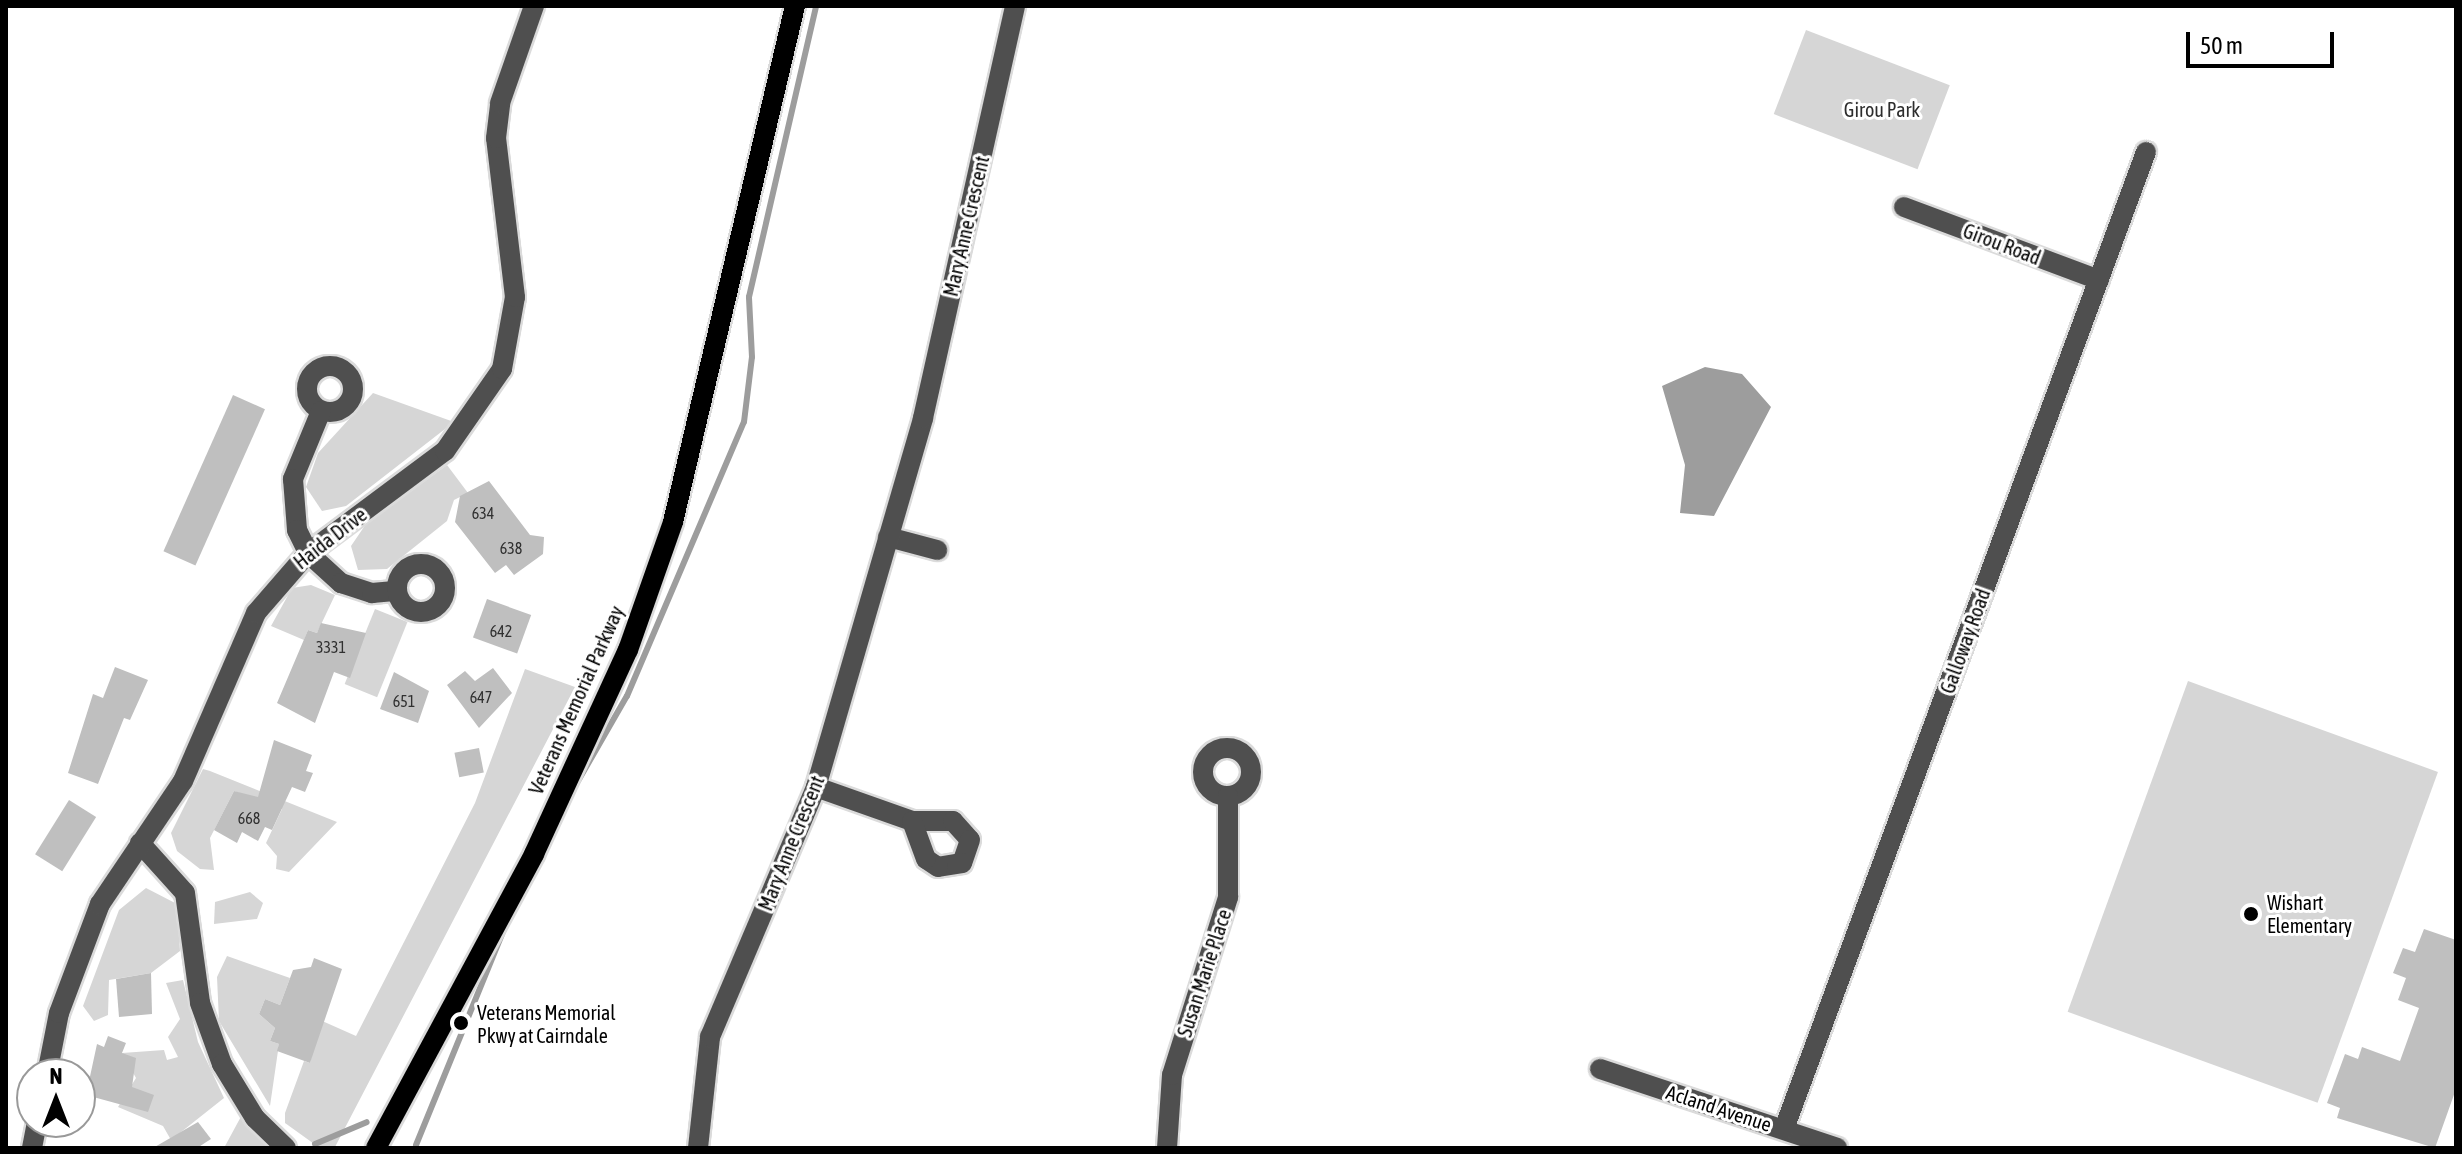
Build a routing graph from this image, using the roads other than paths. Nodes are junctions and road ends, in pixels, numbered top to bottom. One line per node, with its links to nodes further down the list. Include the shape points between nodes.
1 (534, 6): 10 (street, Haida Drive, via 500,103 496,138 515,297 502,369 445,451)
2 (795, 6): 20 (main road, Veterans Memorial Parkway, via 673,522 628,650 534,854)
3 (1015, 6): 8 (street, Mary Anne Crescent, via 923,418)
4 (2146, 152): 6 (street, Galloway Road)
5 (1904, 207): 6 (street, Girou Road)
6 (2099, 280): 18 (street, Galloway Road)
7 (321, 411): 10 (street, via 291,498)
8 (888, 537): 9 (street); 12 (street, Mary Anne Crescent)
9 (937, 550)
10 (308, 553): 11 (street, via 354,589); 15 (street, Haida Drive, via 256,613 195,757)
11 (397, 591)
12 (816, 787): 14 (street); 21 (street, Mary Anne Crescent, via 710,1037)
13 (1228, 796): 22 (street, Susan Marie Place, via 1228,897 1172,1075)
14 (912, 821)
15 (140, 843): 16 (street, Haida Drive, via 100,904 59,1013); 19 (street, via 185,893 200,1003 222,1064 255,1118)
16 (50, 1058)
17 (1600, 1069): 18 (street, Acland Avenue)
18 (1784, 1129): 23 (street, Acland Avenue)
19 (286, 1148)
20 (376, 1148)
21 (698, 1148)
22 (1167, 1148)
23 (1837, 1148)

